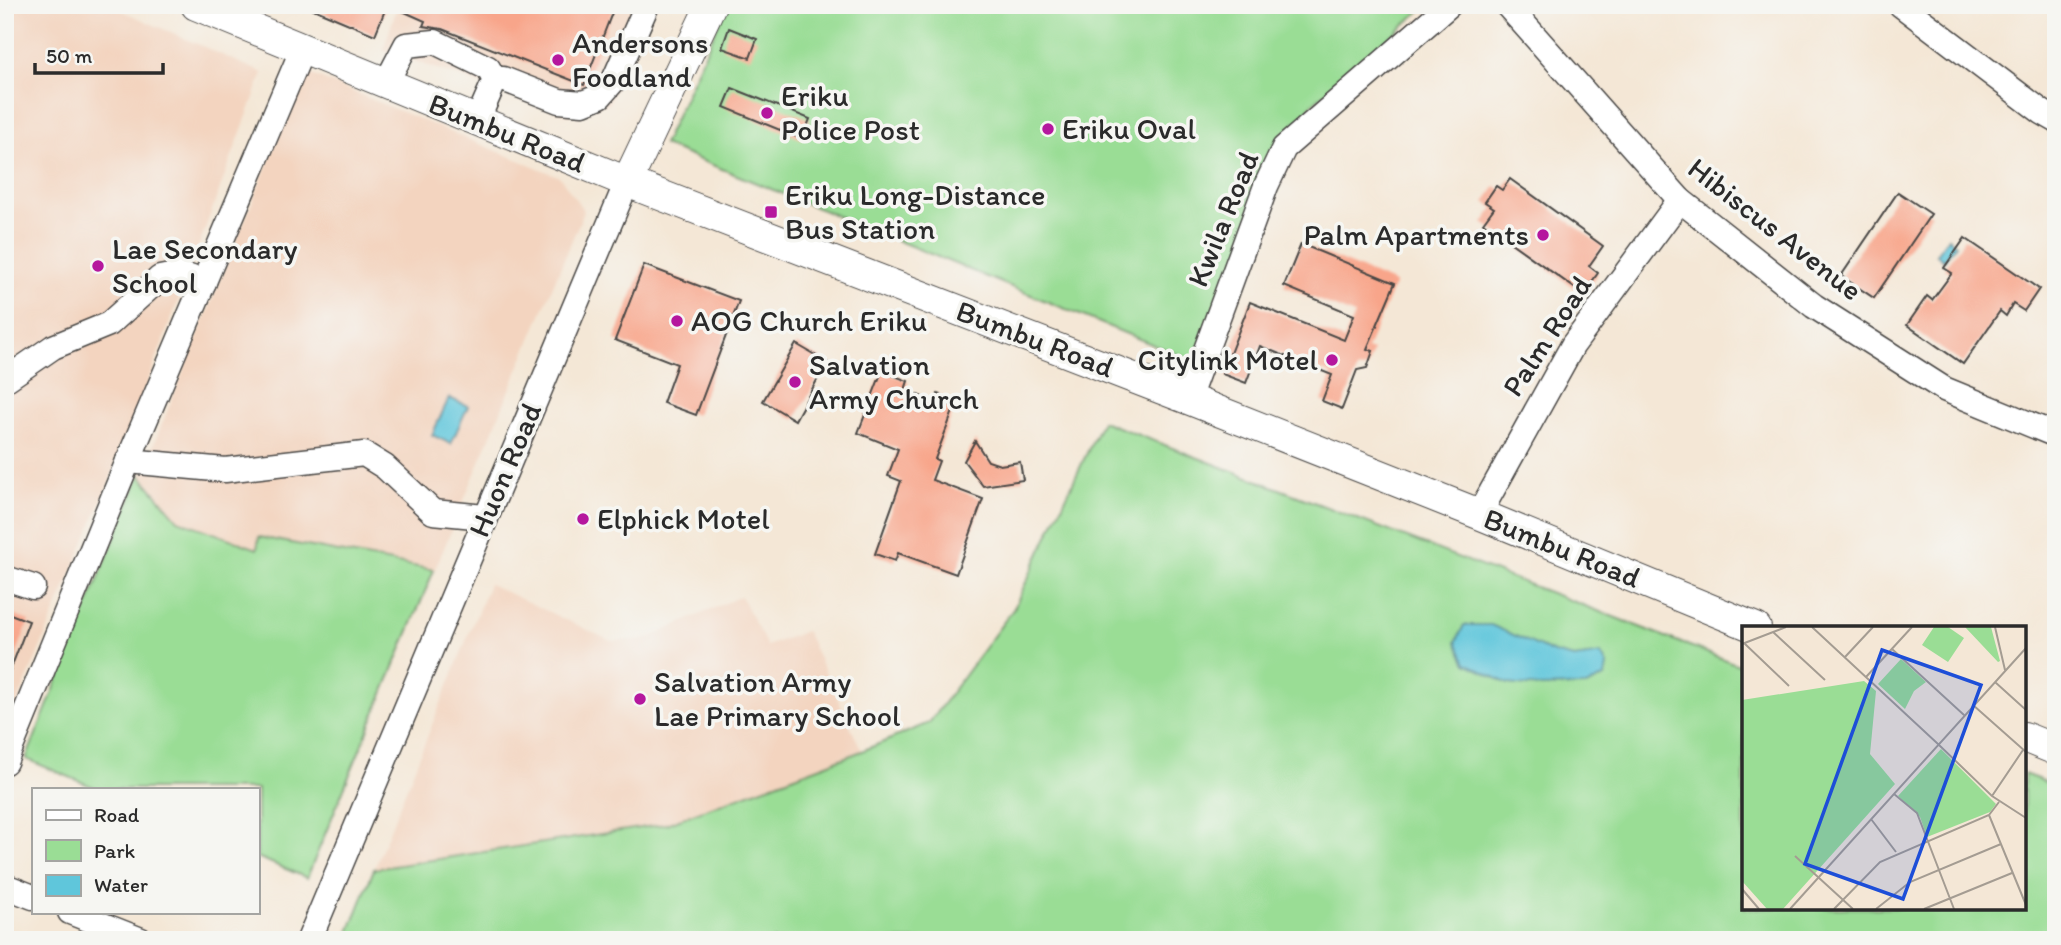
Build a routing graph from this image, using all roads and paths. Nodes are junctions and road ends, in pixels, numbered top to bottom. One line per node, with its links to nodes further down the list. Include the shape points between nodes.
1 (196, 5): 7 (main road, Bumbu Road)
2 (648, 5): 8 (street, via 614,80 600,96 583,103 559,101)
3 (711, 5): 12 (main road, Huon Road)
4 (1449, 5): 16 (street, Kwila Road, via 1284,148)
5 (1507, 5): 13 (street, Hibiscus Avenue)
6 (1902, 5): 10 (street)
7 (303, 48): 9 (main road, Bumbu Road); 14 (street)
8 (495, 80): 9 (street, via 488,68 435,42 406,45); 11 (street)
9 (386, 83): 11 (main road, Bumbu Road)
10 (2056, 120)
11 (477, 121): 12 (main road, Bumbu Road)
12 (627, 182): 16 (main road, Bumbu Road); 20 (street, Huon Road)
13 (1680, 200): 17 (street, Hibiscus Avenue, via 1814,306 1944,389); 19 (street, Palm Road, via 1573,345)
14 (204, 282): 15 (street, via 180,274 160,278 109,324 53,347); 18 (street)
15 (5, 380)
16 (1188, 398): 19 (main road, Bumbu Road)
17 (2056, 435)
18 (128, 461): 20 (street, via 225,470 364,453 433,512); 26 (street)
19 (1479, 514): 23 (main road, Bumbu Road)
20 (485, 517): 31 (street, Huon Road)
21 (5, 578): 22 (street)
22 (33, 587)
23 (1751, 626)
24 (2026, 738): 25 (main road)
25 (2056, 750)
26 (5, 762)
27 (5, 886): 28 (street)
28 (32, 897)
29 (75, 914): 30 (street)
30 (141, 940)
31 (309, 940)

